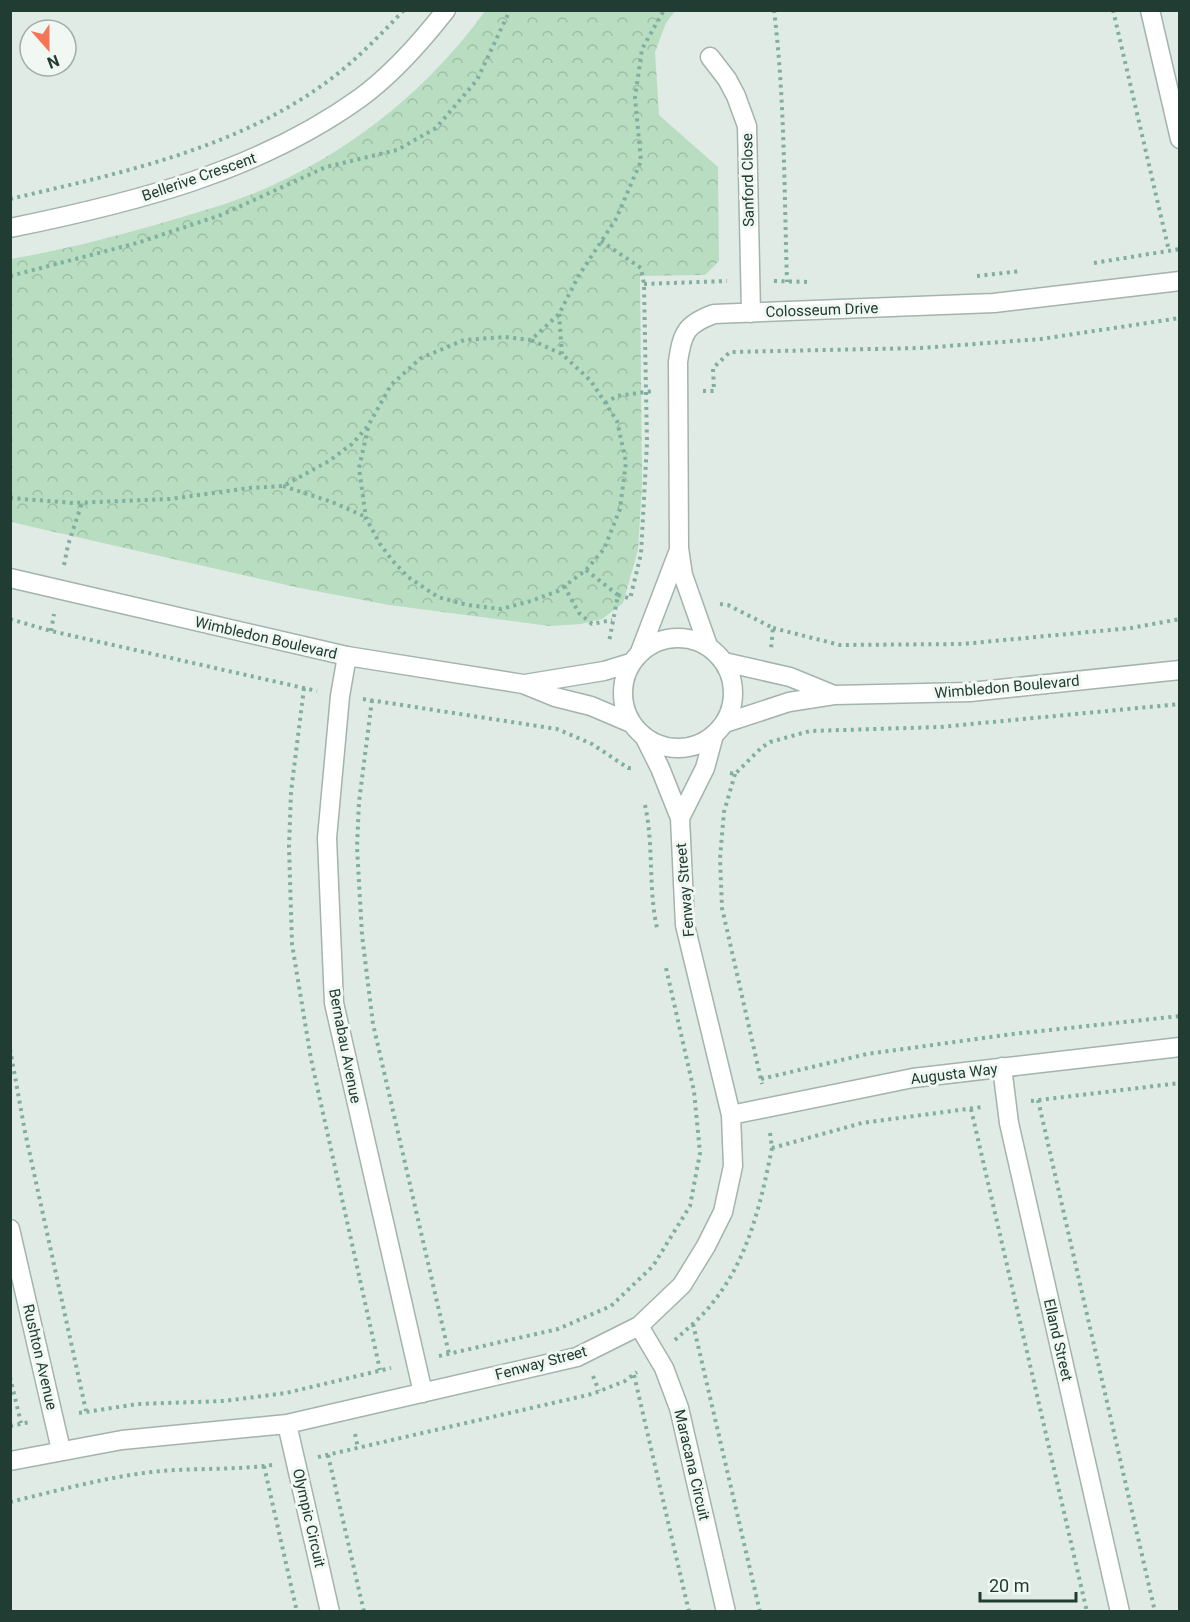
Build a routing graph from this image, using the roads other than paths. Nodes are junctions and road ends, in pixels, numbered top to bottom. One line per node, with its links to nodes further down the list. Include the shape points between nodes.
1 (446, 10): 5 (street, Bellerive Crescent, via 398,66 361,98 310,131 251,161 172,189)
2 (1150, 10): 4 (street)
3 (710, 57): 7 (street, Sanford Close, via 727,79 747,126)
4 (1179, 139)
5 (10, 228)
6 (1179, 281): 7 (street, Colosseum Drive, via 994,303)
7 (751, 313): 8 (street, Colosseum Drive, via 701,318 681,339)
8 (679, 548): 10 (street, Colosseum Drive, via 692,606); 12 (street, Colosseum Drive)
9 (10, 579): 11 (street, Wimbledon Boulevard)
10 (708, 646): 12 (street, via 680,637 666,639); 13 (street)
11 (347, 656): 15 (street, Wimbledon Boulevard); 26 (street, Bernabau Avenue, via 327,838 334,1003)
12 (635, 657): 15 (street, Wimbledon Boulevard, via 604,671); 17 (street, via 624,678 622,693)
13 (724, 662): 16 (street, Wimbledon Boulevard, via 790,677); 18 (street, via 733,693 731,708)
14 (1179, 670): 16 (street, Wimbledon Boulevard, via 970,692)
15 (523, 684): 17 (street, Wimbledon Boulevard)
16 (834, 695): 18 (street, Wimbledon Boulevard, via 789,702)
17 (631, 723): 19 (street)
18 (719, 729): 19 (street, via 702,743 688,747 658,745); 20 (street, Fenway Street)
19 (645, 738): 20 (street, Fenway Street)
20 (680, 818): 23 (street, Fenway Street, via 685,925)
21 (1179, 1047): 22 (street, Augusta Way)
22 (1002, 1067): 23 (street, Augusta Way, via 913,1078); 32 (street, Elland Street, via 1008,1123)
23 (731, 1115): 25 (street, Fenway Street, via 733,1166 723,1212 681,1285)
24 (10, 1229): 28 (street, Rushton Avenue)
25 (639, 1326): 26 (street, Fenway Street, via 577,1357); 31 (street, Maracana Circuit, via 664,1368 679,1408)
26 (423, 1393): 27 (street, Fenway Street)
27 (287, 1424): 28 (street, Fenway Street); 30 (street, Olympic Circuit)
28 (61, 1450): 29 (street, Fenway Street)
29 (10, 1461)
30 (330, 1611)
31 (726, 1611)
32 (1120, 1611)

